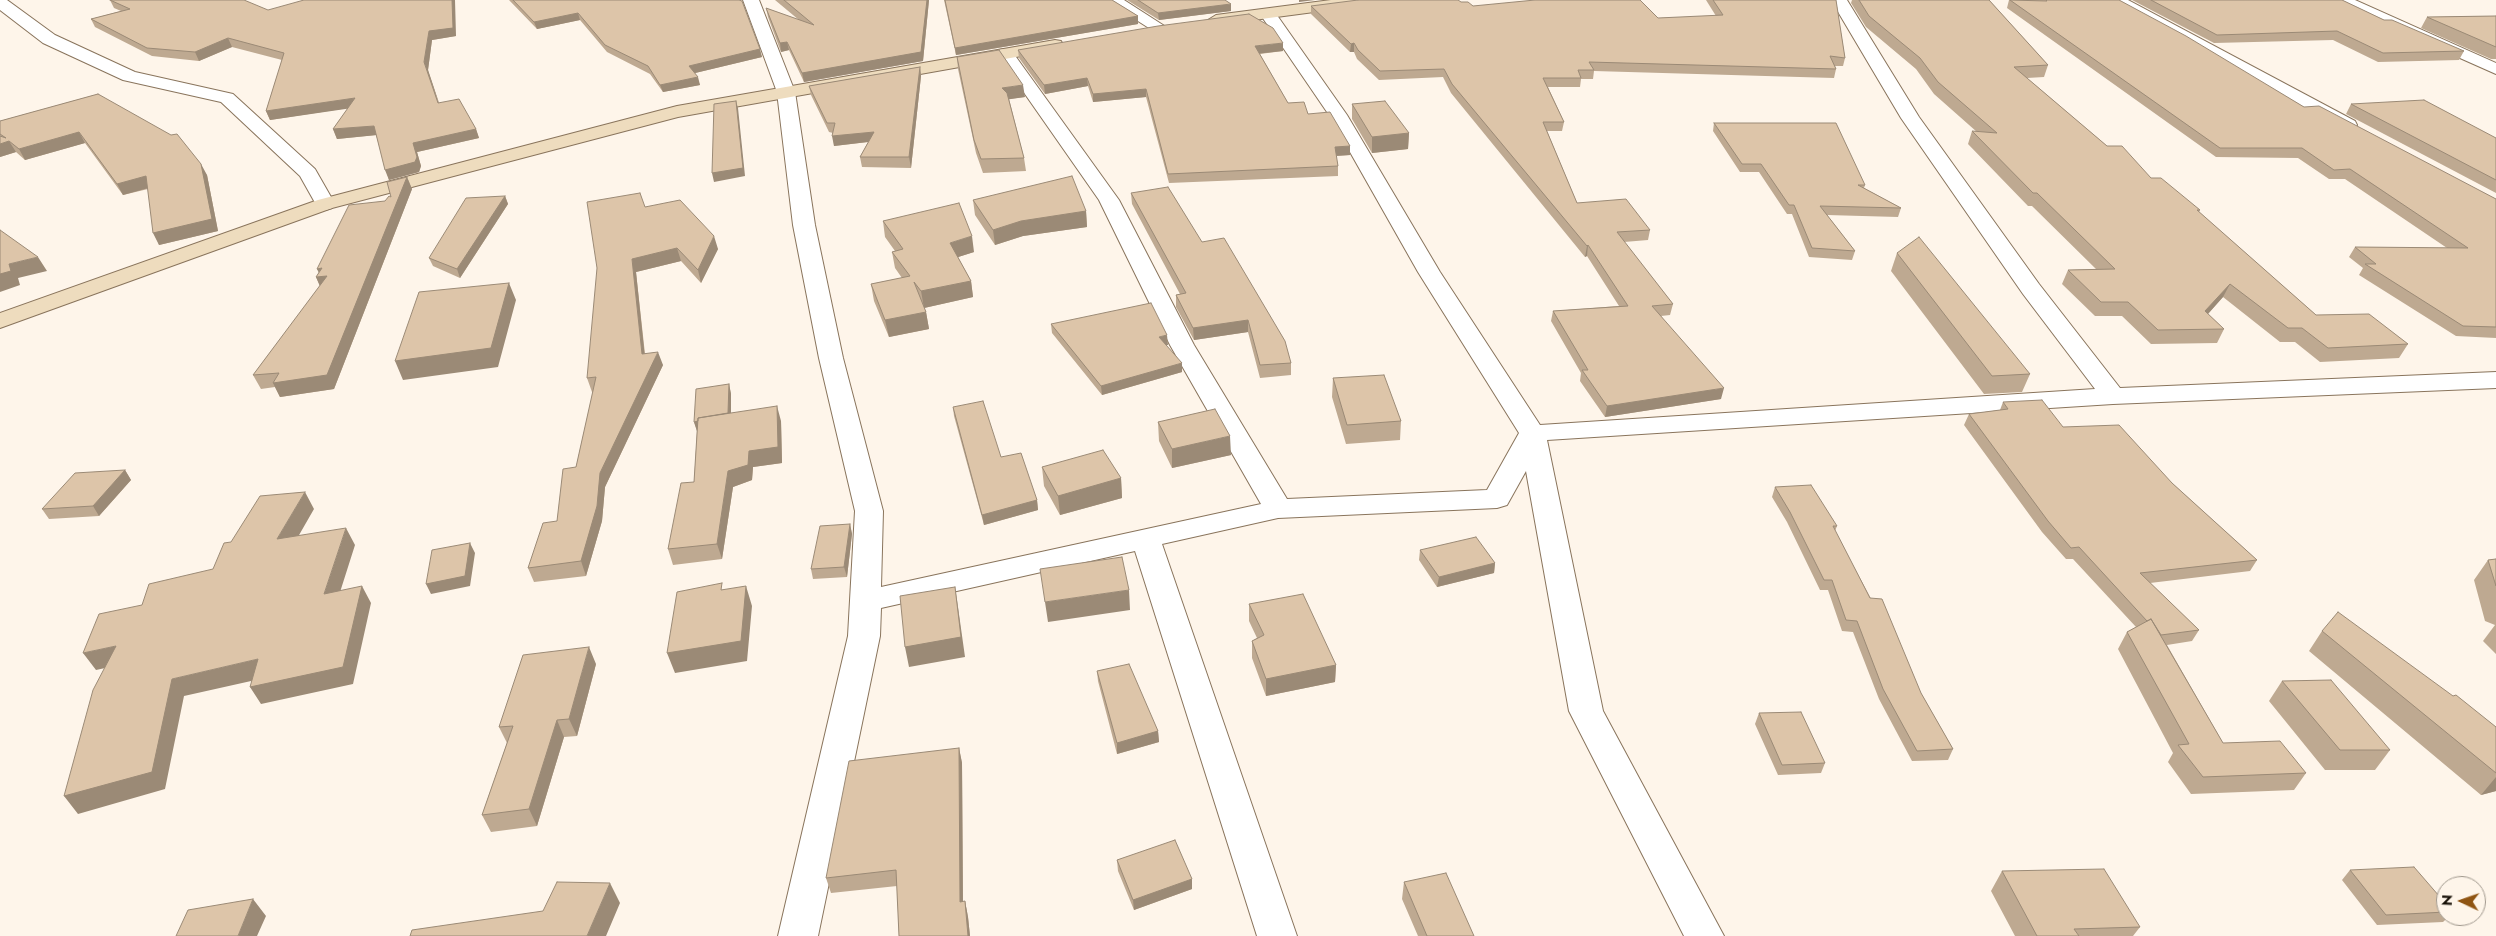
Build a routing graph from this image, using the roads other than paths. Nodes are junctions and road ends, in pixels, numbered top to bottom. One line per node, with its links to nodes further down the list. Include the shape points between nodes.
1 (751, 0): 14 (street)
2 (1113, 0): 9 (street)
3 (1367, 0): 8 (street)
4 (1839, 0): 19 (street, via 1910,118 2031,289)
5 (2116, 0): 15 (street)
6 (2342, 0): 13 (street)
7 (0, 2): 16 (street, via 49,39 129,76 227,98 308,173)
8 (1268, 14): 9 (street); 20 (street, via 1338,115 1429,272)
9 (1176, 25): 10 (street)
10 (1129, 32)
11 (1072, 42): 12 (street)
12 (1005, 54): 14 (street); 21 (street, via 1109,200 1182,346)
13 (2496, 69)
14 (786, 92): 16 (street, via 677,112); 23 (street, via 806,234 869,511)
15 (2362, 133)
16 (325, 204): 17 (street)
17 (0, 321)
18 (2496, 380): 19 (street)
19 (2113, 396): 20 (street)
20 (1532, 433): 21 (street, via 1496,499); 26 (street, via 1586,711)
21 (1278, 509): 22 (street)
22 (1146, 540): 23 (street); 25 (street)
23 (866, 601): 24 (street, via 864,636)
24 (798, 936)
25 (1277, 936)
26 (1704, 936)

